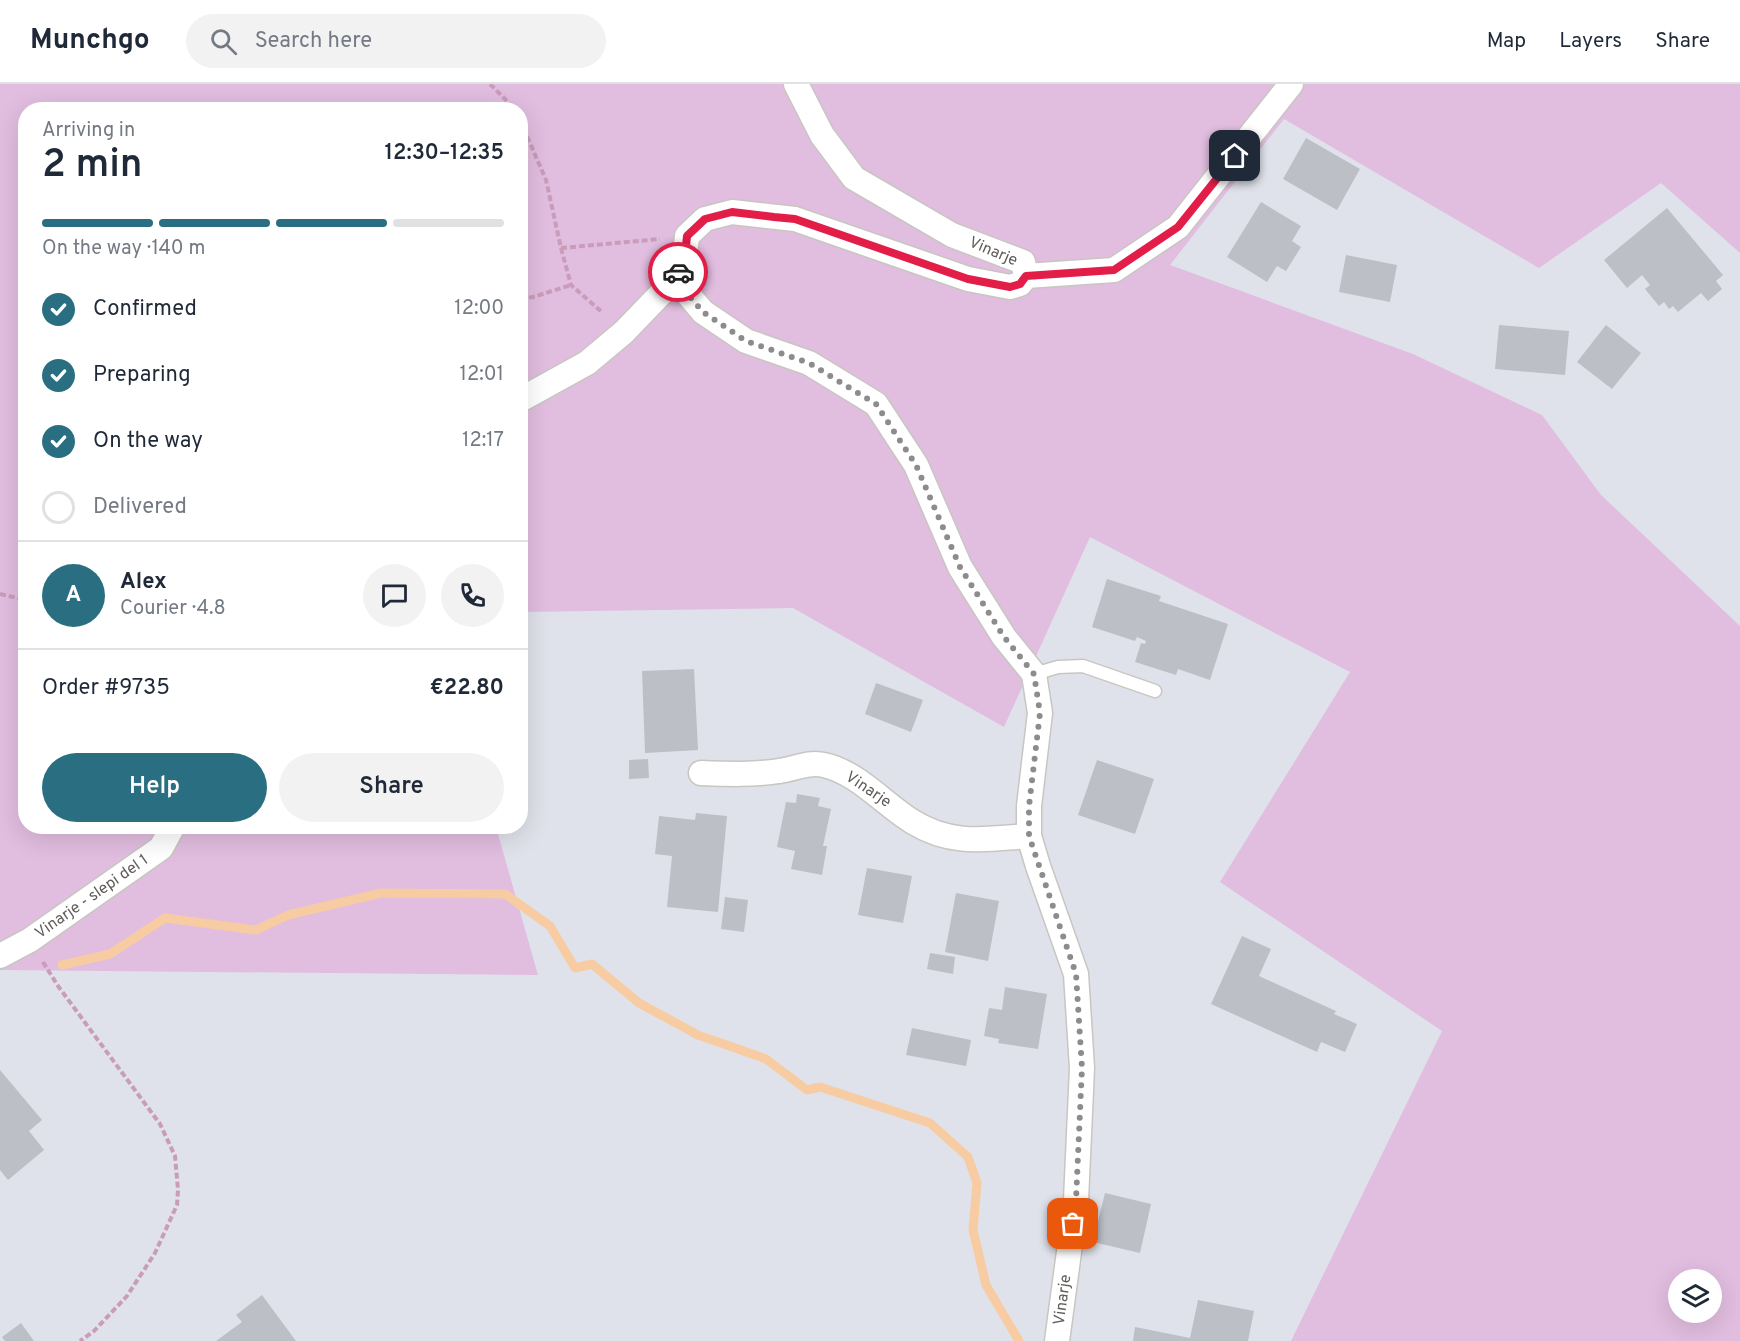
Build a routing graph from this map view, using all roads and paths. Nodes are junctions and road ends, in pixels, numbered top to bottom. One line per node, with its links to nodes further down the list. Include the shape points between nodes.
1 (490, 84): 4 (path)
2 (795, 84): 8 (street, Vinarje, via 822,135 855,178 952,235 1023,262)
3 (1291, 84): 8 (street, via 1178,227 1114,270)
4 (508, 102)
5 (528, 138): 7 (path, via 546,180)
6 (687, 236): 7 (path); 8 (street, Vinarje, via 705,219 732,212 795,219 968,279 1010,287 1020,284); 9 (street, via 685,256)
7 (561, 248): 10 (path)
8 (1026, 276)
9 (675, 279): 12 (street); 16 (street, via 703,312 746,341 809,363 876,404 916,465 960,567 1004,637)
10 (571, 285): 11 (path); 12 (path)
11 (528, 298)
12 (624, 332): 13 (street, via 586,363)
13 (528, 396)
14 (0, 594): 15 (path)
15 (18, 598)
16 (1034, 674): 17 (lane, via 1058,667 1083,666); 20 (street, Vinarje, via 1040,713)
17 (1155, 691)
18 (701, 773): 20 (street, Vinarje, via 781,771 824,764 934,832 963,840)
19 (169, 834): 21 (street, Vinarje - slepi del 1, via 161,848)
20 (1029, 836): 24 (street, Vinarje, via 1076,974 1082,1068 1076,1200)
21 (30, 940): 22 (street, Vinarje - slepi del 1); 23 (path, via 57,986 160,1124 175,1156 177,1205 155,1253 127,1296)
22 (0, 956)
23 (80, 1341)
24 (1057, 1341)

